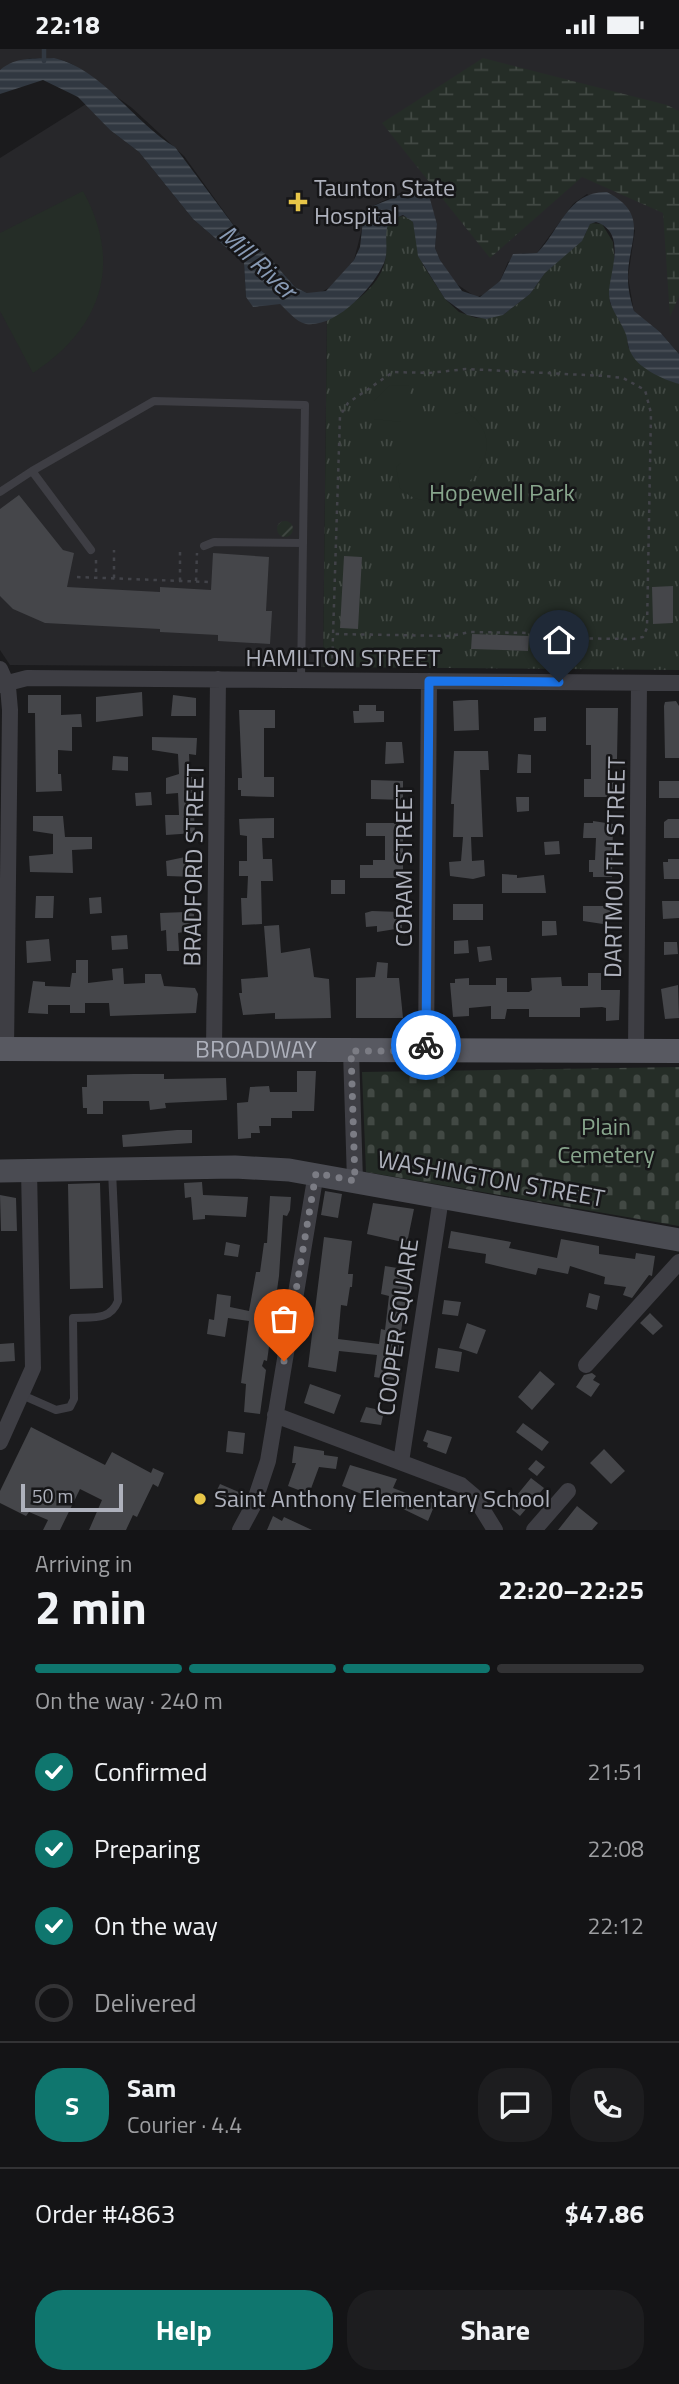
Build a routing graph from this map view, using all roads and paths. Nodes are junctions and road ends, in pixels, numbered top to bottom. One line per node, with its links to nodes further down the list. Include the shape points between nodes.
1 (32, 471): 2 (lane); 3 (lane, via 154,401 305,405); 5 (lane)
2 (0, 492)
3 (303, 543): 4 (lane, via 214,542); 18 (lane)
4 (200, 549): 12 (path)
5 (93, 550): 9 (path)
6 (114, 550): 10 (path)
7 (180, 551): 11 (path)
8 (77, 576): 9 (path)
9 (96, 577): 10 (path)
10 (114, 578): 11 (path)
11 (180, 581): 12 (path)
12 (197, 581): 13 (path)
13 (208, 582)
14 (334, 634): 14 (path, via 340,416 348,403 393,372 466,369 605,376 623,378 645,390 651,412 647,628 643,637); 15 (path)
15 (332, 670)
16 (2, 679): 17 (street, HAMILTON STREET); 22 (street, via 10,743)
17 (218, 680): 18 (street, HAMILTON STREET); 23 (street, BRADFORD STREET)
18 (301, 680): 19 (street, HAMILTON STREET)
19 (429, 681): 20 (street, HAMILTON STREET); 25 (street, CORAM STREET)
20 (639, 683): 21 (street, HAMILTON STREET); 26 (street, DARTMOUTH STREET)
21 (679, 683)
22 (3, 1049): 23 (main road, BROADWAY)
23 (214, 1050): 24 (main road, BROADWAY)
24 (351, 1051): 25 (main road, BROADWAY); 32 (street)
25 (426, 1051): 26 (main road, BROADWAY)
26 (636, 1051): 27 (main road, BROADWAY)
27 (679, 1051)
28 (112, 1168): 29 (street, WASHINGTON STREET); 31 (street, WASHINGTON STREET, via 235,1167); 37 (lane, via 118,1301 114,1312 105,1317 73,1318 74,1399 70,1407 56,1410)
29 (29, 1170): 30 (street, WASHINGTON STREET); 37 (street, via 34,1358)
30 (0, 1171)
31 (316, 1173): 32 (street, WASHINGTON STREET); 38 (street)
32 (355, 1181): 33 (street, WASHINGTON STREET)
33 (441, 1198): 34 (street, WASHINGTON STREET); 40 (street, COOPER SQUARE)
34 (679, 1240)
35 (679, 1262): 36 (street)
36 (586, 1365)
37 (22, 1395): 39 (street)
38 (275, 1415): 40 (street); 42 (street, via 264,1476)
39 (0, 1442)
40 (401, 1462): 43 (street, via 468,1489)
41 (568, 1491): 44 (street)
42 (240, 1530)
43 (495, 1530)
44 (534, 1530)

